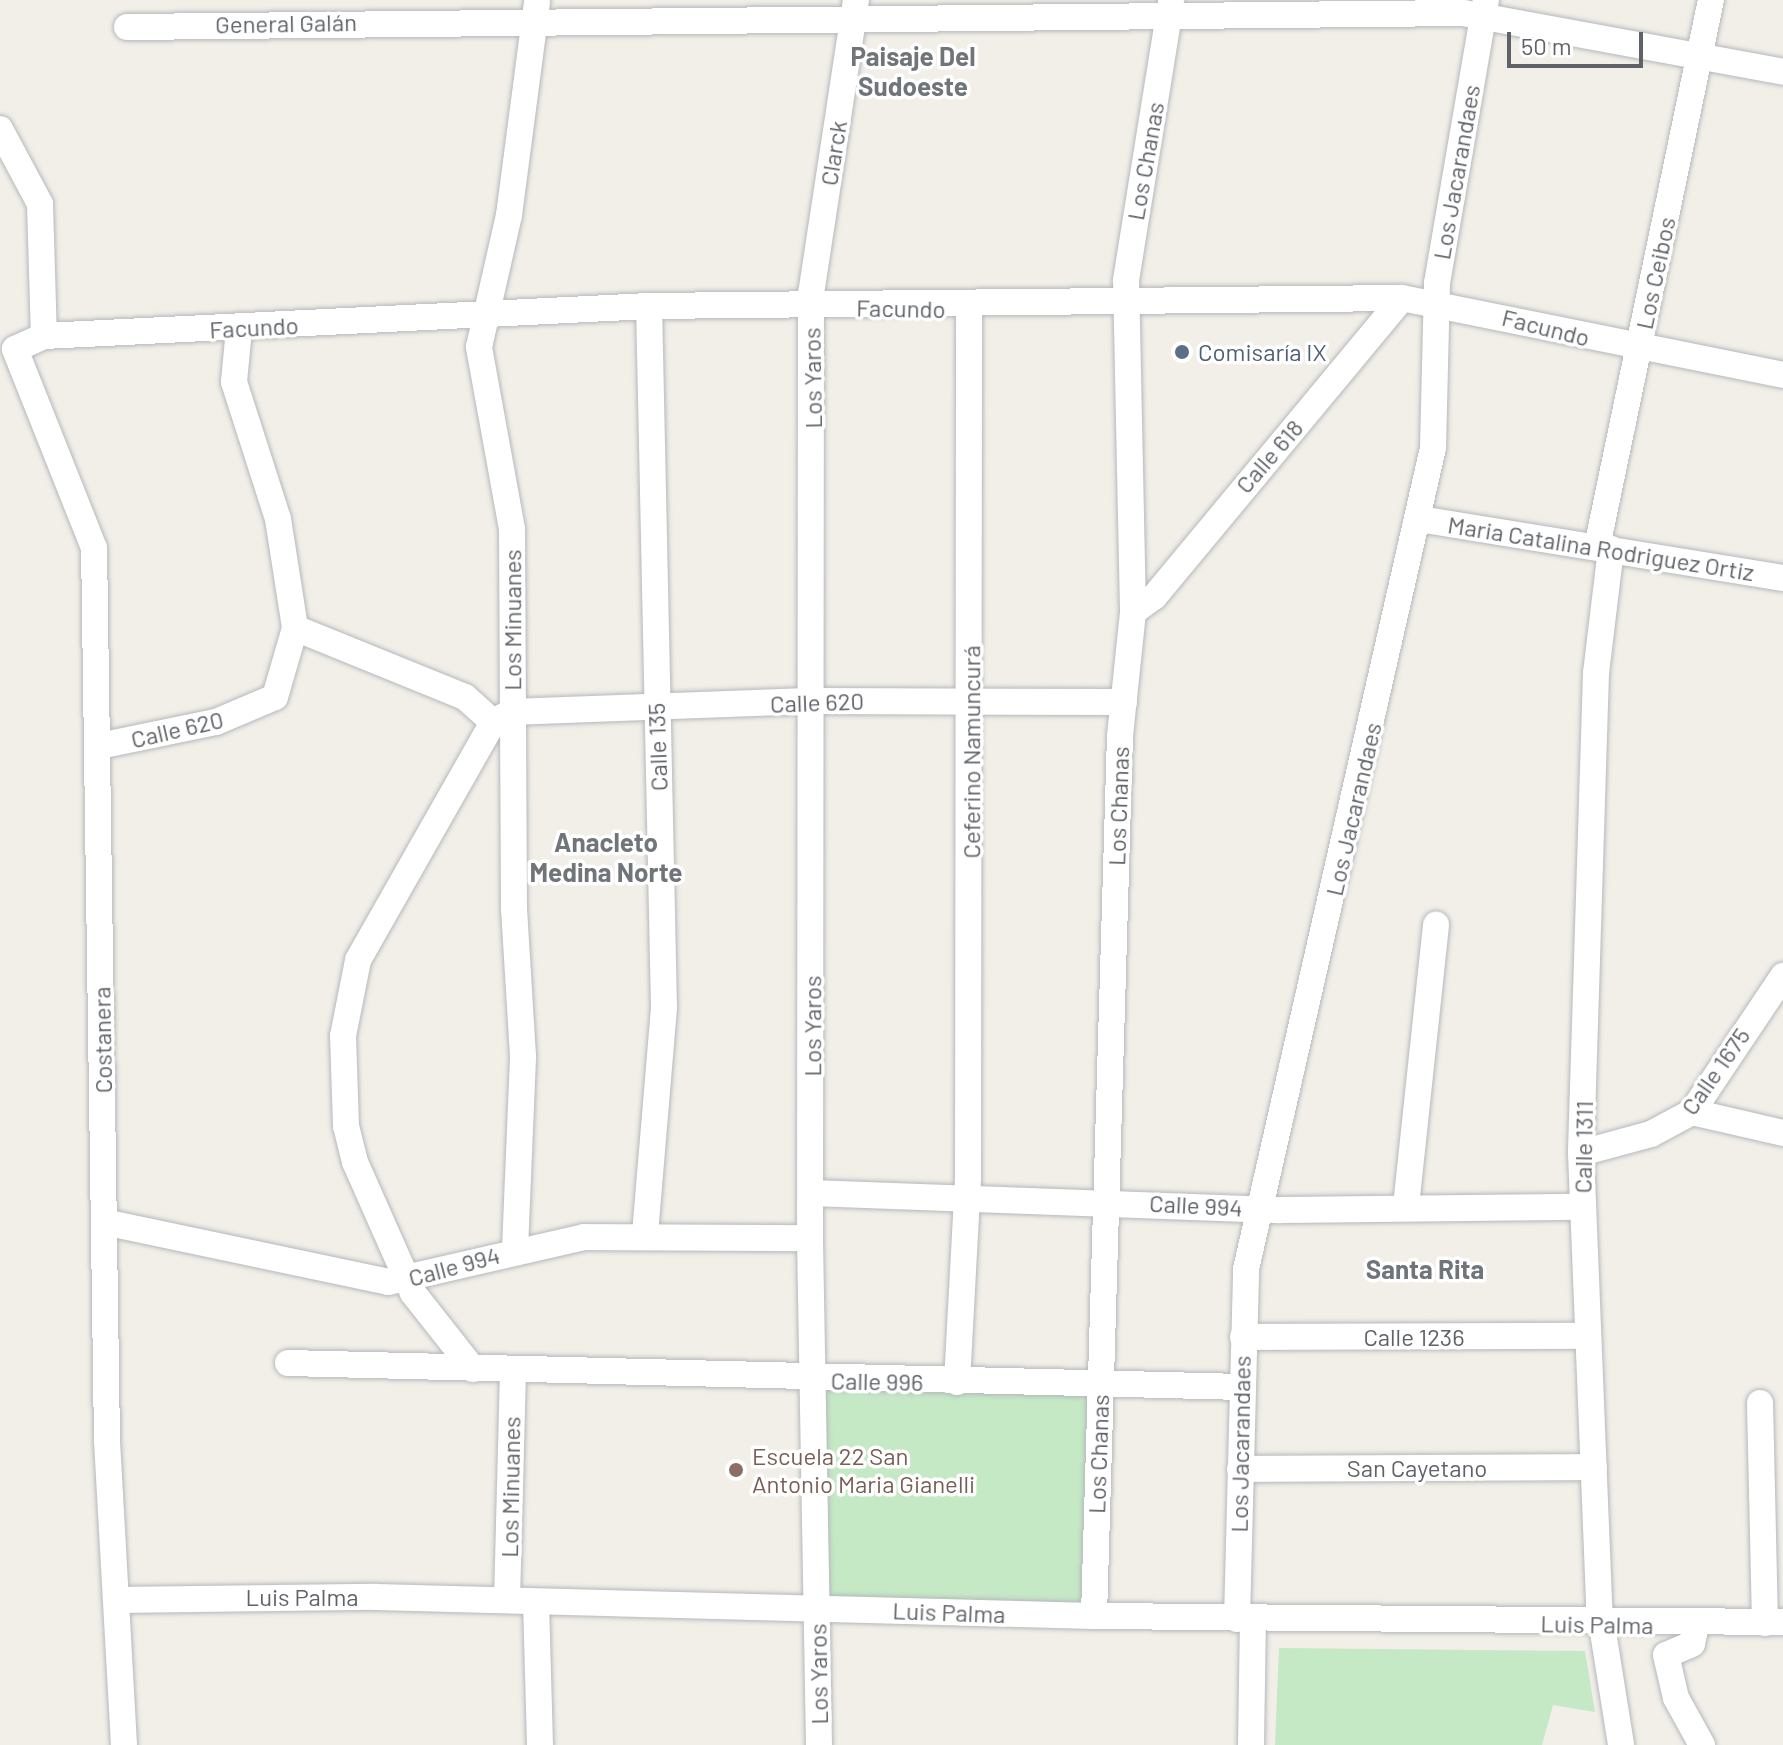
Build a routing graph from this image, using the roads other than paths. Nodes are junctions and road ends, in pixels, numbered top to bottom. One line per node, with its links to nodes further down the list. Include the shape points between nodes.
1 (1711, 0): 7 (street, Los Ceibos)
2 (1170, 8): 3 (street, General Galán); 5 (street, General Galán); 12 (street, Los Chanas)
3 (1484, 8): 7 (street, General Galán); 11 (street, Los Jacarandaes)
4 (537, 9): 5 (street, General Galán); 6 (street, General Galán); 16 (street, Los Minuanes, via 509,215)
5 (855, 10): 14 (street, Clarck)
6 (127, 27)
7 (1699, 56): 8 (street, General Galán); 20 (street, Los Ceibos)
8 (1783, 72)
9 (0, 129): 18 (street, via 40,204)
10 (1402, 298): 11 (street, Facundo); 12 (street, Facundo); 25 (street, Calle 618, via 1154,597)
11 (1435, 300): 20 (street, Facundo); 22 (street, Los Jacarandaes, via 1436,428)
12 (1126, 303): 15 (street, Facundo); 25 (street, Los Chanas)
13 (649, 306): 14 (street, Facundo); 16 (street, Facundo); 30 (street, Calle 135)
14 (811, 307): 15 (street, Facundo); 28 (street, Los Yaros)
15 (969, 308): 27 (street, Ceferino Namuncurá)
16 (483, 314): 17 (street, Facundo); 31 (street, Los Minuanes, via 479,347 511,509)
17 (239, 329): 18 (street, Facundo); 26 (street, via 234,382 278,519)
18 (44, 336): 19 (street, Facundo)
19 (15, 349): 32 (street, Costanera, via 94,548)
20 (1639, 350): 21 (street, Facundo); 23 (street, Los Ceibos)
21 (1783, 375)
22 (1419, 519): 23 (street, Maria Catalina Rodriguez Ortiz); 43 (street, Los Jacarandaes)
23 (1604, 548): 24 (street, Maria Catalina Rodriguez Ortiz); 37 (street, Calle 1311)
24 (1783, 578)
25 (1133, 612): 29 (street, Los Chanas)
26 (295, 628): 31 (street); 32 (street, Calle 620, via 275,697 216,722)
27 (972, 699): 28 (street, Calle 620); 29 (street, Calle 620); 39 (street, Ceferino Namuncurá)
28 (815, 701): 30 (street, Calle 620); 38 (street, Los Yaros)
29 (1124, 702): 40 (street, Los Chanas)
30 (656, 709): 31 (street, Calle 620); 45 (street, Calle 135, via 664,1008)
31 (502, 717): 47 (street, Los Minuanes, via 523,1056); 48 (street, via 410,858 358,960 345,1006 347,1142)
32 (99, 746): 44 (street, Costanera)
33 (1436, 925): 41 (street)
34 (1783, 976): 35 (street, Calle 1675)
35 (1692, 1112): 36 (street); 37 (street, Calle 1675, via 1651,1134)
36 (1783, 1133)
37 (1581, 1153): 42 (street, Calle 1311)
38 (811, 1193): 39 (street, Calle 994); 46 (street, Los Yaros)
39 (968, 1197): 40 (street, Calle 994); 55 (street, Ceferino Namuncurá)
40 (1105, 1201): 43 (street, Calle 994); 56 (street, Los Chanas)
41 (1406, 1206): 42 (street, Calle 994); 43 (street, Calle 994)
42 (1582, 1207): 49 (street, Calle 1311)
43 (1260, 1209): 50 (street, Los Jacarandaes, via 1246,1269)
44 (104, 1222): 48 (street, Calle 994, via 360,1279); 61 (street, Costanera)
45 (645, 1234): 46 (street, Calle 994); 47 (street, Calle 994)
46 (810, 1238): 54 (street, Los Yaros)
47 (515, 1249): 48 (street, Calle 994)
48 (405, 1280): 52 (street)
49 (1586, 1336): 50 (street, Calle 1236); 59 (street, Calle 1311)
50 (1243, 1337): 57 (street, Los Jacarandaes)
51 (288, 1363): 52 (street, Calle 996)
52 (473, 1369): 53 (street, Calle 996)
53 (513, 1373): 54 (street, Calle 996); 62 (street, Los Minuanes)
54 (811, 1380): 55 (street, Calle 996); 64 (street, Los Yaros)
55 (957, 1382): 56 (street, Calle 996)
56 (1100, 1385): 57 (street, Calle 996); 65 (street, Los Chanas)
57 (1242, 1387): 60 (street, Los Jacarandaes)
58 (1760, 1403): 67 (street)
59 (1594, 1467): 60 (street, San Cayetano); 68 (street, Calle 1311)
60 (1240, 1469): 66 (street, Los Jacarandaes)
61 (116, 1600): 62 (street, Luis Palma); 70 (street, Costanera)
62 (507, 1600): 63 (street, Luis Palma)
63 (536, 1602): 64 (street, Luis Palma); 71 (street)
64 (816, 1609): 65 (street, Luis Palma); 72 (street, Los Yaros)
65 (1094, 1616): 66 (street, Luis Palma)
66 (1245, 1619): 68 (street, Luis Palma); 73 (street, Los Jacarandaes)
67 (1774, 1623): 69 (street, Luis Palma)
68 (1601, 1624): 69 (street, Luis Palma); 74 (street, Calle 1311)
69 (1696, 1625): 75 (street, via 1692,1644 1666,1655 1676,1698)
70 (124, 1745)
71 (540, 1745)
72 (819, 1745)
73 (1251, 1745)
74 (1621, 1745)
75 (1702, 1745)

